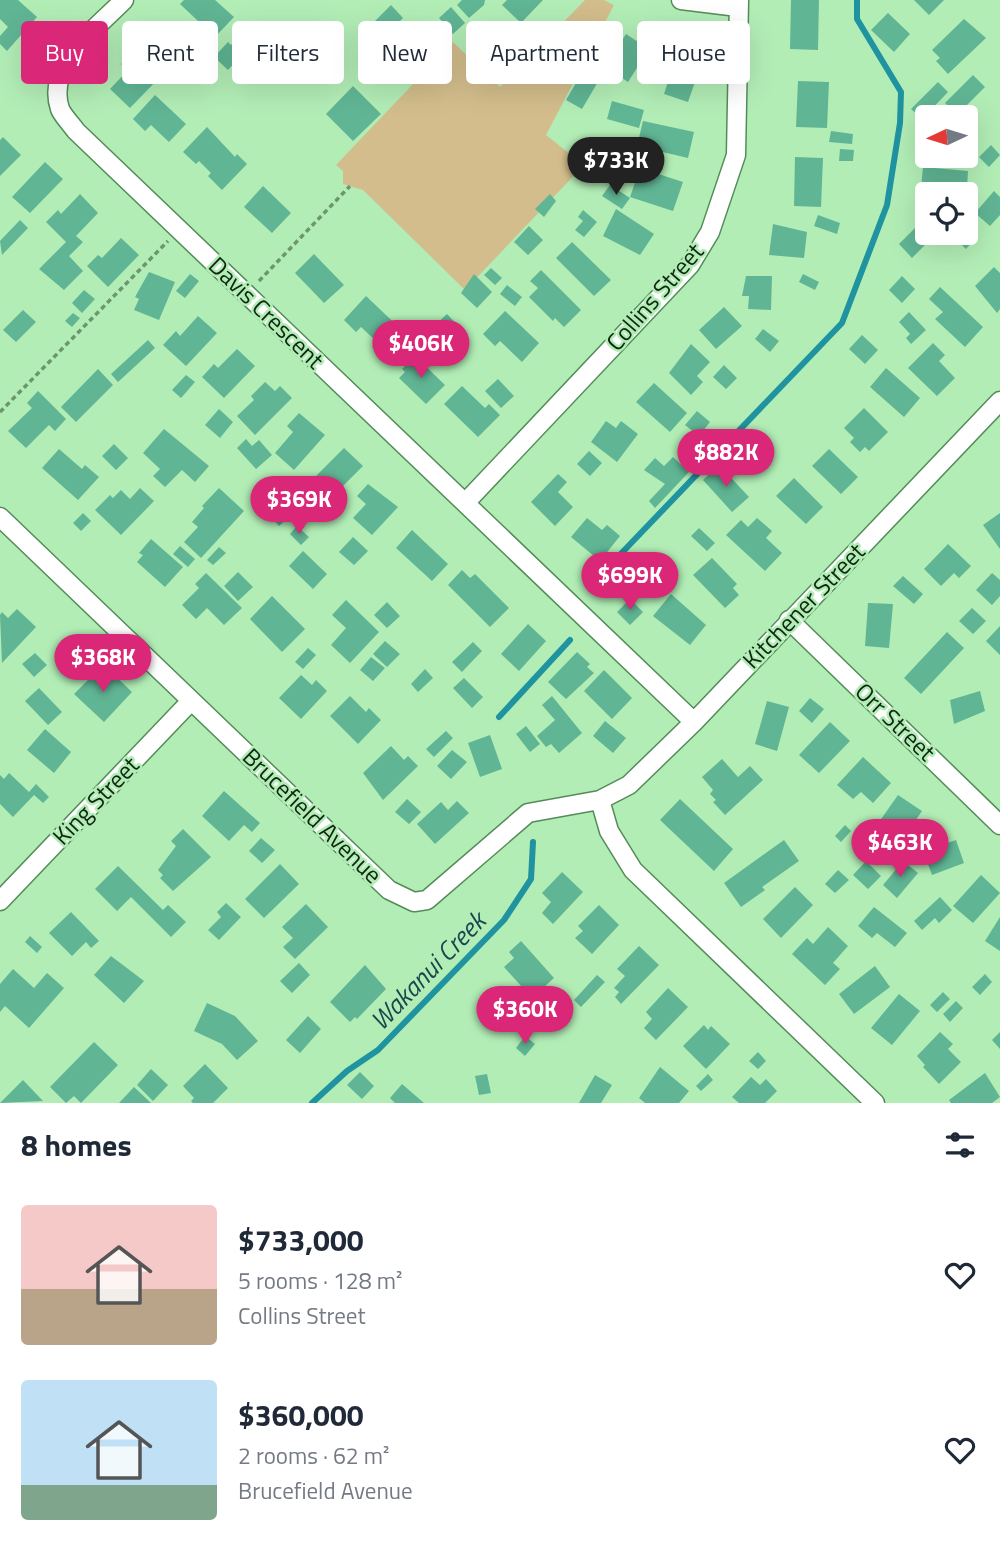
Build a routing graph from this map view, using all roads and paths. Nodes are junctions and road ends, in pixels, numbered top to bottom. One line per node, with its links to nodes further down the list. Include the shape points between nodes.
1 (124, 0): 5 (street, Davis Crescent, via 65,61 57,87 60,110)
2 (681, 0): 3 (street)
3 (739, 4): 9 (street, Collins Street, via 736,155 710,232 690,265)
4 (350, 186): 6 (path)
5 (179, 230): 6 (street, Davis Crescent); 8 (path)
6 (246, 294): 9 (street, Davis Crescent)
7 (1000, 401): 11 (street, Kitchener Street)
8 (0, 412)
9 (466, 502): 13 (street, Davis Crescent)
10 (0, 517): 12 (street, Brucefield Avenue)
11 (789, 620): 13 (street, Kitchener Street); 15 (street, Orr Street)
12 (191, 701): 14 (street, Brucefield Avenue, via 389,890 414,902 427,900 449,884 528,813); 16 (street, King Street)
13 (694, 722): 14 (street, Kitchener Street, via 629,785)
14 (600, 800): 17 (street, via 609,831 633,870)
15 (1000, 825)
16 (0, 901)
17 (875, 1103)

